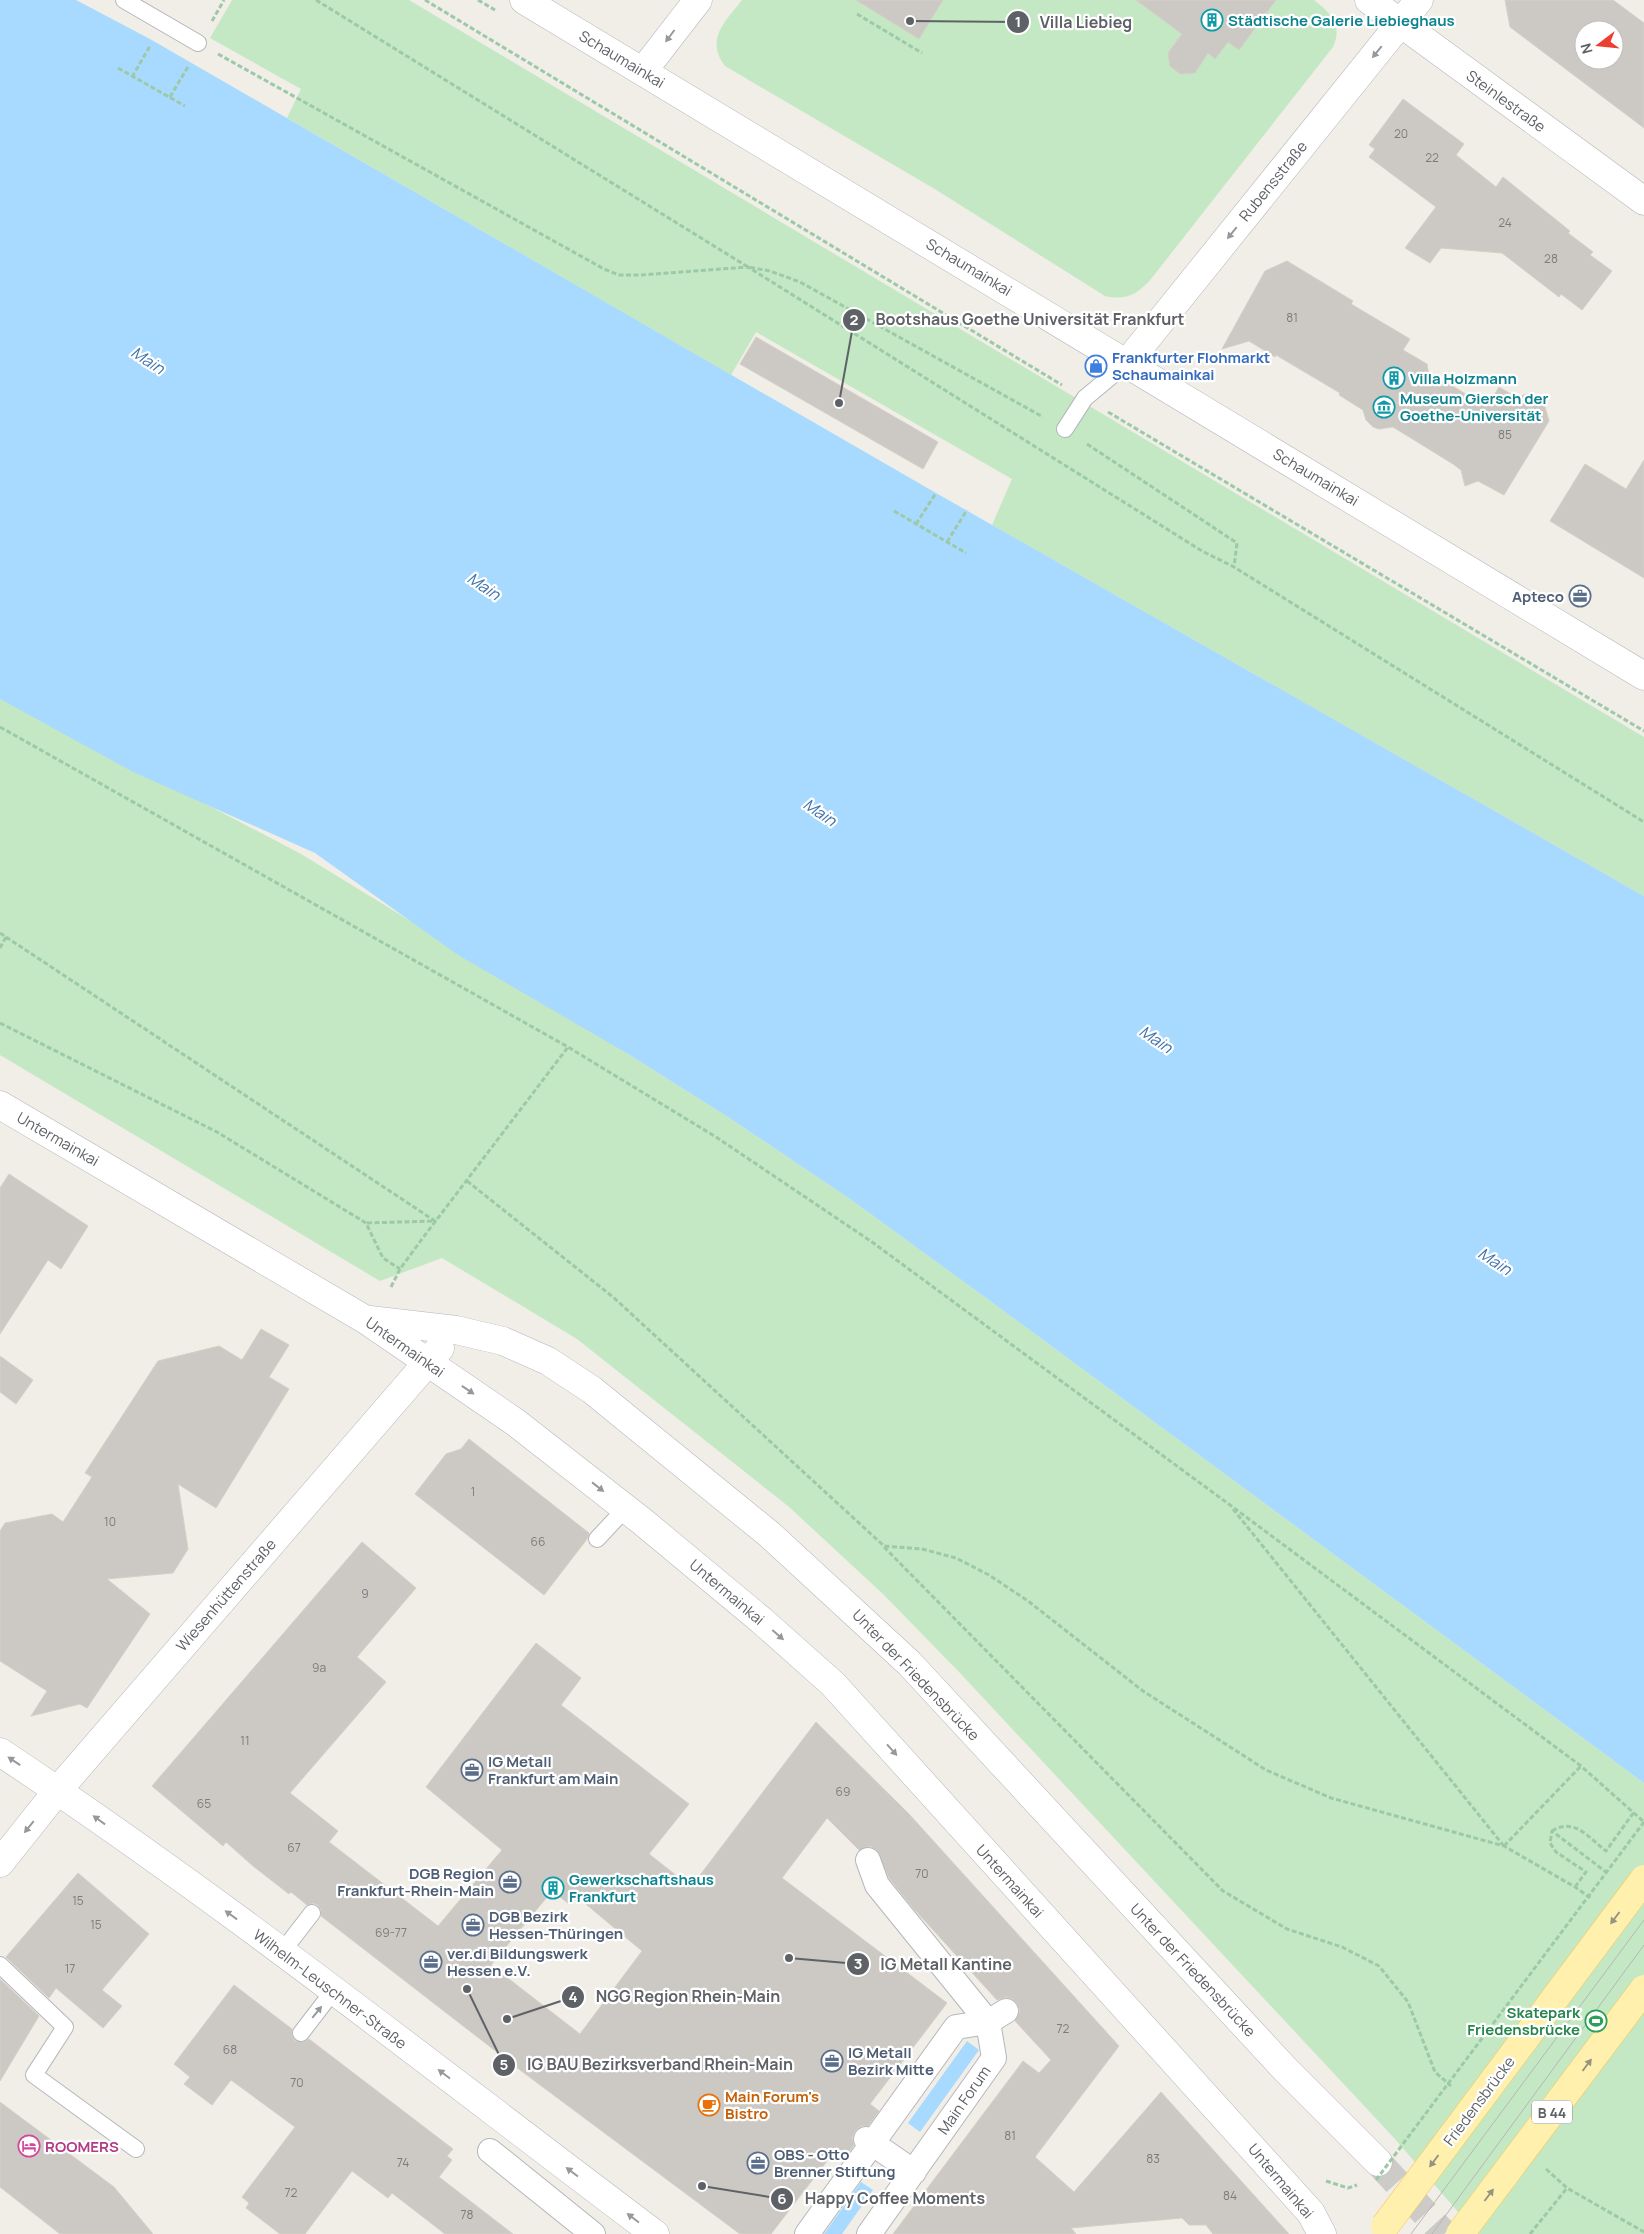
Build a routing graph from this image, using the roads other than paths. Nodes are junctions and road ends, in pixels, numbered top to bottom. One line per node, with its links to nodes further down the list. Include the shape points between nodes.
1 (124, 0): 7 (lane)
2 (524, 0): 8 (street, Schaumainkai)
3 (698, 0): 8 (street, one-way to 8)
4 (1369, 0): 6 (street, Steinlestraße)
5 (1418, 0): 6 (street, Rubensstraße)
6 (1400, 24): 9 (street, Steinlestraße); 10 (street, Rubensstraße, one-way to 10)
7 (198, 43)
8 (643, 72): 10 (street, Schaumainkai)
9 (1644, 201)
10 (1127, 362): 11 (lane, via 1085,398); 12 (street, Schaumainkai)
11 (1065, 429)
12 (1644, 676)
13 (0, 1105): 14 (street, Untermainkai)
14 (366, 1320): 15 (street, Unter der Friedensbrücke); 16 (street, Untermainkai)
15 (456, 1330): 16 (street, Wiesenhüttenstraße); 36 (street, Unter der Friedensbrücke, via 503,1341 548,1360 592,1390 761,1528 839,1597 909,1663)
16 (427, 1363): 17 (street, Untermainkai, one-way to 17, via 515,1422); 20 (street, Wiesenhüttenstraße)
17 (626, 1508): 18 (lane); 43 (street, Untermainkai, one-way to 43, via 833,1684 1311,2213)
18 (598, 1539)
19 (0, 1752): 20 (street, Wilhelm-Leuschner-Straße, one-way to 19)
20 (58, 1790): 22 (street, Wiesenhüttenstraße, one-way to 22); 25 (street, Wilhelm-Leuschner-Straße, one-way to 20)
21 (868, 1860): 27 (street, via 877,1885)
22 (0, 1863)
23 (1644, 1879): 38 (main road, Friedensbrücke, one-way to 38, bridge)
24 (312, 1913): 25 (lane)
25 (282, 1952): 29 (street, Wilhelm-Leuschner-Straße)
26 (0, 1965): 34 (lane, via 66,2027 34,2075)
27 (958, 1987): 30 (street); 31 (street)
28 (1644, 1989): 44 (main road, B 44, one-way to 28, bridge)
29 (334, 1990): 32 (lane, one-way to 29); 40 (street, Wilhelm-Leuschner-Straße, one-way to 29)
30 (997, 2016): 31 (street); 37 (street, Main Forum, via 994,2058)
31 (956, 2027): 33 (street)
32 (301, 2033)
33 (869, 2142): 37 (street); 41 (street)
34 (136, 2149)
35 (490, 2151): 39 (street)
36 (1377, 2171)
37 (914, 2172): 42 (street, Main Forum)
38 (1385, 2226)
39 (590, 2229)
40 (655, 2234)
41 (807, 2234)
42 (869, 2234)
43 (1322, 2234)
44 (1460, 2234)

